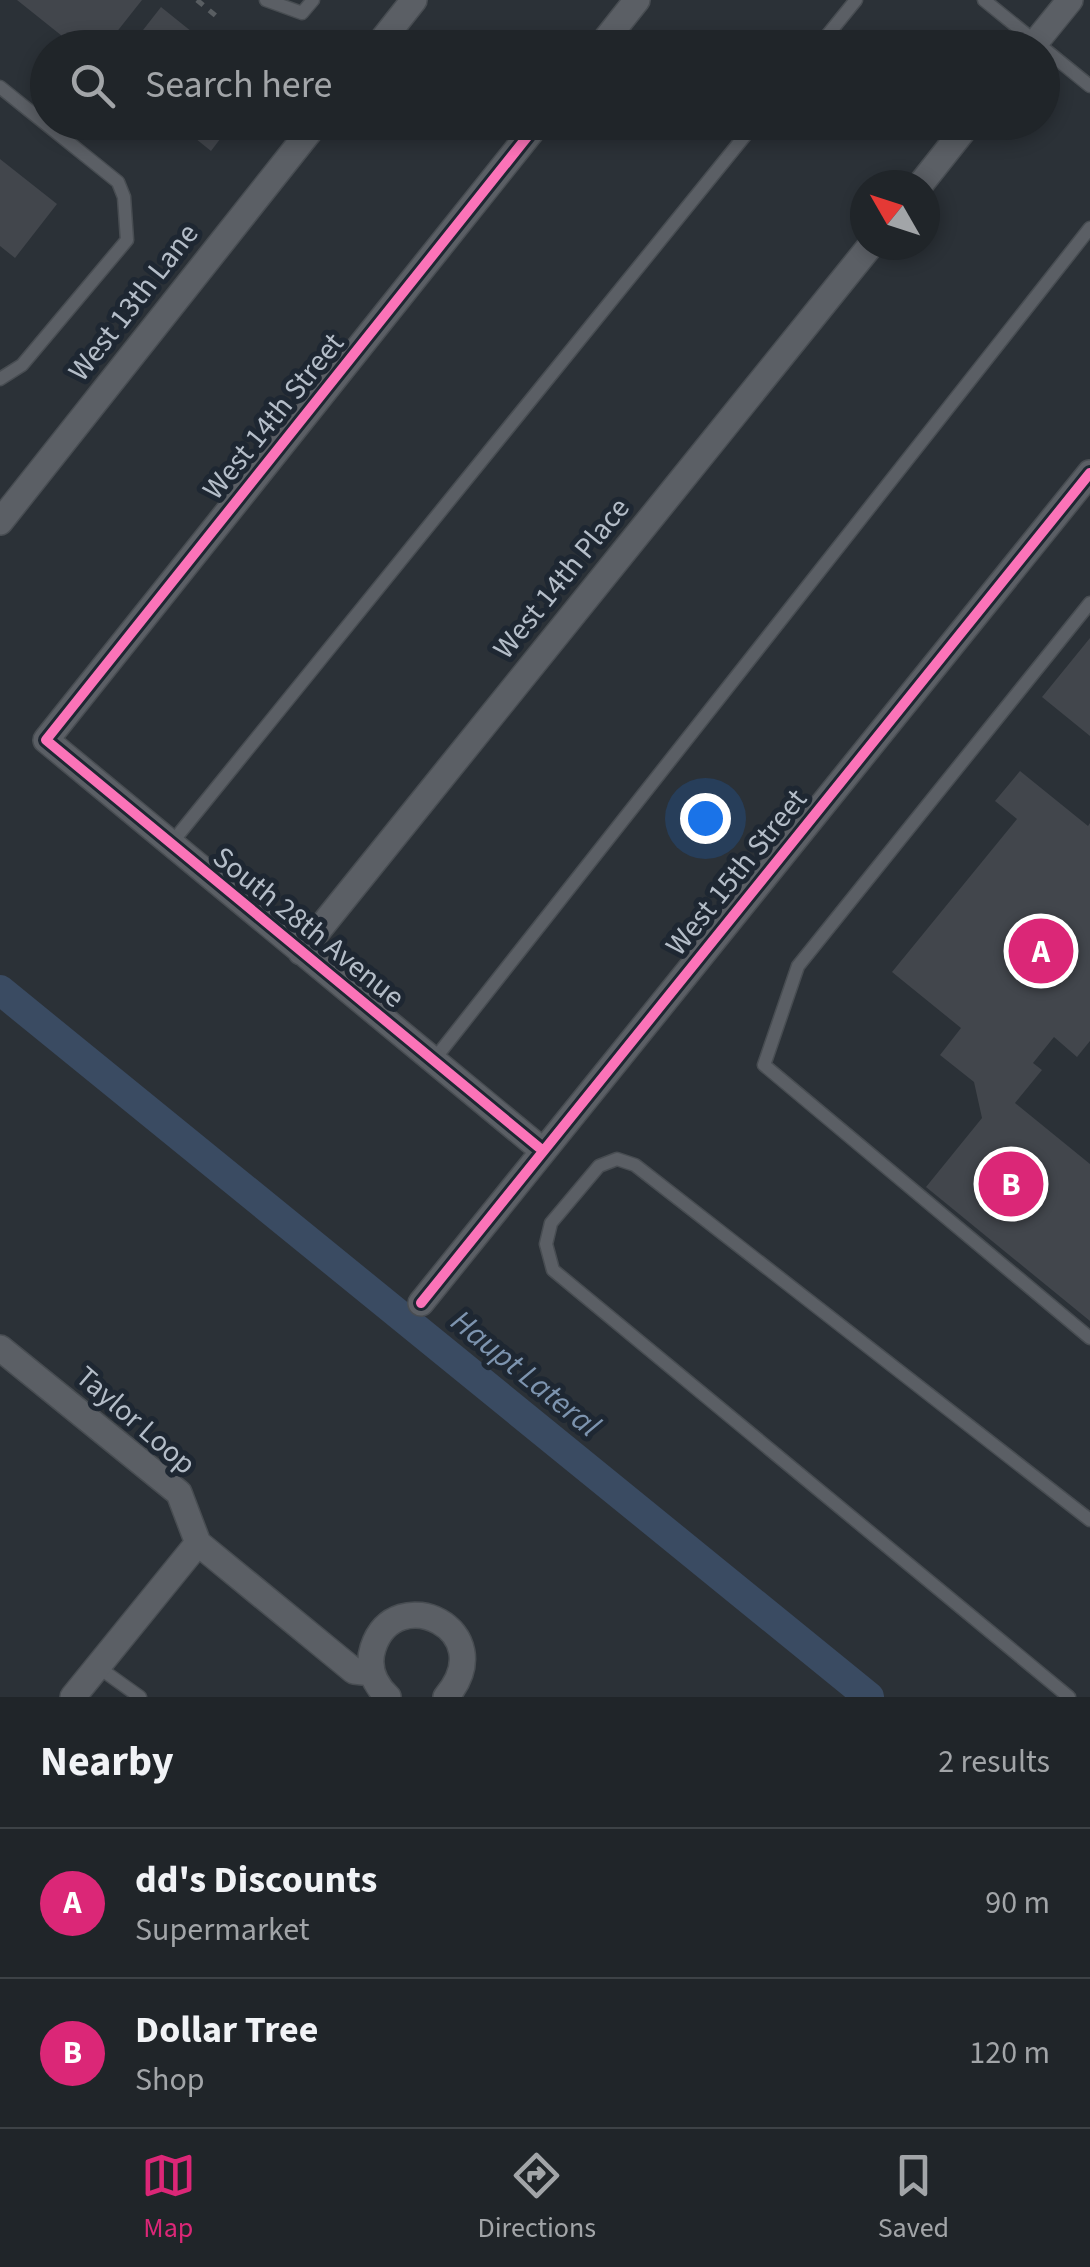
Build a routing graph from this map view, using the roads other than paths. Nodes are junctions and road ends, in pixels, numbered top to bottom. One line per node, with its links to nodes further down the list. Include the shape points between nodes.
1 (266, 0): 2 (lane, via 302,13)
2 (313, 0)
3 (414, 0): 8 (street)
4 (637, 0): 9 (street)
5 (856, 0): 10 (lane)
6 (984, 0): 11 (lane)
7 (1070, 0): 12 (street)
8 (390, 30)
9 (613, 30)
10 (832, 30)
11 (1017, 30)
12 (1045, 30)
13 (1060, 64): 15 (lane)
14 (0, 86): 16 (lane)
15 (1090, 86)
16 (30, 110)
17 (66, 140): 25 (lane, via 118,182 127,240 22,365)
18 (303, 140): 27 (street, West 13th Lane)
19 (525, 140): 29 (street, West 14th Street)
20 (741, 140): 30 (lane)
21 (956, 140): 22 (street)
22 (932, 170)
23 (1090, 228): 32 (lane)
24 (860, 260): 31 (street, West 14th Place)
25 (0, 379)
26 (1090, 473): 33 (street, West 15th Street)
27 (4, 511)
28 (1090, 603): 35 (lane, via 798,966 764,1066)
29 (46, 740): 30 (street, South 28th Avenue)
30 (170, 845): 31 (street, South 28th Avenue)
31 (301, 952): 32 (street, South 28th Avenue)
32 (433, 1061): 33 (street, South 28th Avenue)
33 (542, 1150): 34 (street, West 15th Street)
34 (421, 1302)
35 (1090, 1338)
36 (0, 1348): 38 (street, Taylor Loop, via 179,1494)
37 (1090, 1520): 45 (lane, via 636,1165 617,1159 599,1166 550,1223 546,1244 553,1270)
38 (198, 1542): 39 (street); 40 (street, via 354,1671)
39 (98, 1667): 41 (street); 42 (lane)
40 (372, 1673): 43 (street); 44 (street, via 370,1655 388,1624 404,1616 440,1620 462,1649 463,1667)
41 (74, 1697)
42 (140, 1697)
43 (388, 1697)
44 (446, 1697)
45 (1069, 1697)

